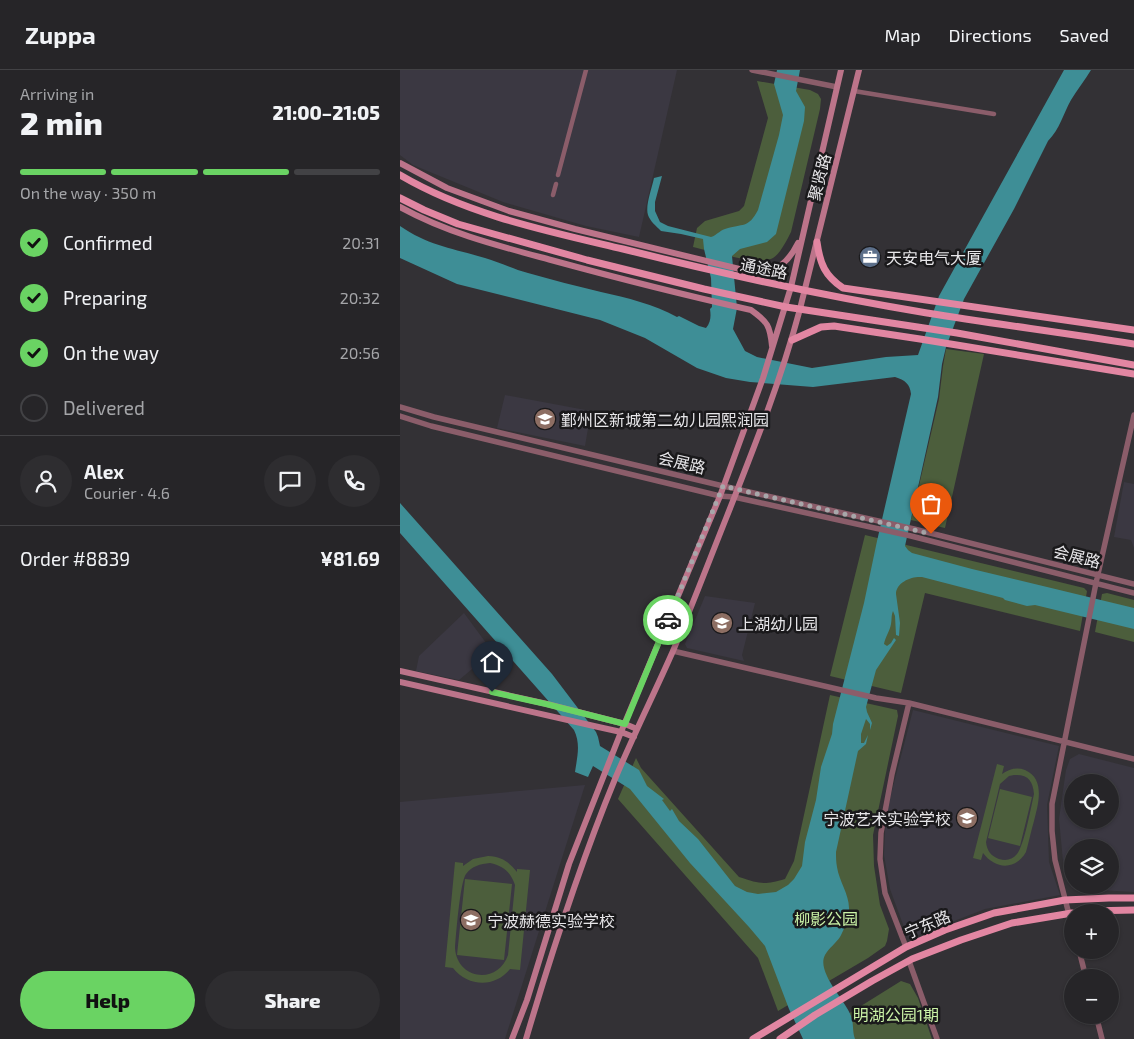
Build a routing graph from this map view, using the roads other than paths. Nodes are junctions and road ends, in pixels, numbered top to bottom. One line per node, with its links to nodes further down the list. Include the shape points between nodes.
1 (586, 70): 10 (street)
2 (752, 70): 5 (street)
3 (841, 70): 5 (main road, 聚贤路)
4 (859, 70): 6 (main road, 聚贤路)
5 (836, 88): 15 (main road, 聚贤路)
6 (854, 91): 7 (street); 16 (main road, 聚贤路)
7 (994, 114)
8 (400, 163): 15 (main road, via 446,188 509,211 756,273 780,266 794,251)
9 (400, 175): 17 (main road, 通途路, via 433,192 515,222 741,278)
10 (558, 175)
11 (556, 184): 12 (street)
12 (553, 195)
13 (400, 198): 19 (main road, 通途路, via 458,224 587,260)
14 (400, 207): 24 (main road, via 442,227 494,245 637,284 751,310 769,328)
15 (802, 235): 17 (main road, 聚贤路)
16 (816, 242): 18 (main road, 聚贤路); 21 (main road, via 824,270 843,288)
17 (791, 287): 18 (main road, 通途路); 19 (main road, 聚贤路)
18 (804, 290): 20 (main road, 聚贤路); 23 (main road, 通途路, via 928,313)
19 (786, 307): 20 (main road, 通途路); 24 (main road, 聚贤路)
20 (800, 310): 22 (main road, 聚贤路); 25 (main road, 通途路, via 957,333)
21 (1134, 330)
22 (792, 340): 26 (main road, via 821,327 834,326); 31 (main road, 聚贤路)
23 (1134, 344)
24 (773, 348): 30 (main road, 聚贤路)
25 (1134, 365)
26 (1134, 374)
27 (400, 407): 30 (street, 会展路)
28 (1134, 415): 34 (street)
29 (400, 416): 32 (street, 会展路)
30 (723, 486): 31 (street, 会展路); 32 (main road, 聚贤路)
31 (738, 489): 33 (main road, 聚贤路); 34 (street, 会展路)
32 (720, 496): 33 (street, 会展路); 42 (main road, 聚贤路)
33 (734, 497): 35 (street, 会展路, via 911,536); 38 (main road, 聚贤路)
34 (1098, 575): 35 (street); 36 (street, 会展路)
35 (1096, 583): 37 (street, 会展路); 46 (street)
36 (1134, 584)
37 (1134, 593)
38 (672, 651): 41 (street); 43 (main road, 聚贤路)
39 (400, 671): 42 (main road)
40 (400, 682): 44 (main road)
41 (909, 703): 46 (street); 54 (street, via 881,833 880,859 885,893)
42 (625, 724): 43 (main road); 44 (main road, 聚贤路)
43 (637, 729): 45 (main road, 聚贤路)
44 (621, 732): 45 (main road); 57 (main road, 聚贤路, via 569,864)
45 (634, 737): 58 (main road, 聚贤路, via 579,875)
46 (1064, 742): 47 (street); 49 (street, via 1052,804 1052,831)
47 (1134, 759)
48 (1134, 898): 49 (main road, 宁东路)
49 (1065, 900): 50 (street); 54 (main road, 宁东路, via 994,914)
50 (1067, 904)
51 (1119, 910): 52 (main road, 宁东路)
52 (1134, 910)
53 (1064, 914): 55 (main road, 宁东路, via 1012,923)
54 (906, 947): 59 (main road, 宁东路)
55 (909, 960): 60 (main road, 宁东路); 61 (street)
56 (1098, 1024): 62 (street)
57 (512, 1039)
58 (526, 1039)
59 (753, 1039)
60 (780, 1039)
61 (937, 1039)
62 (1102, 1039)

